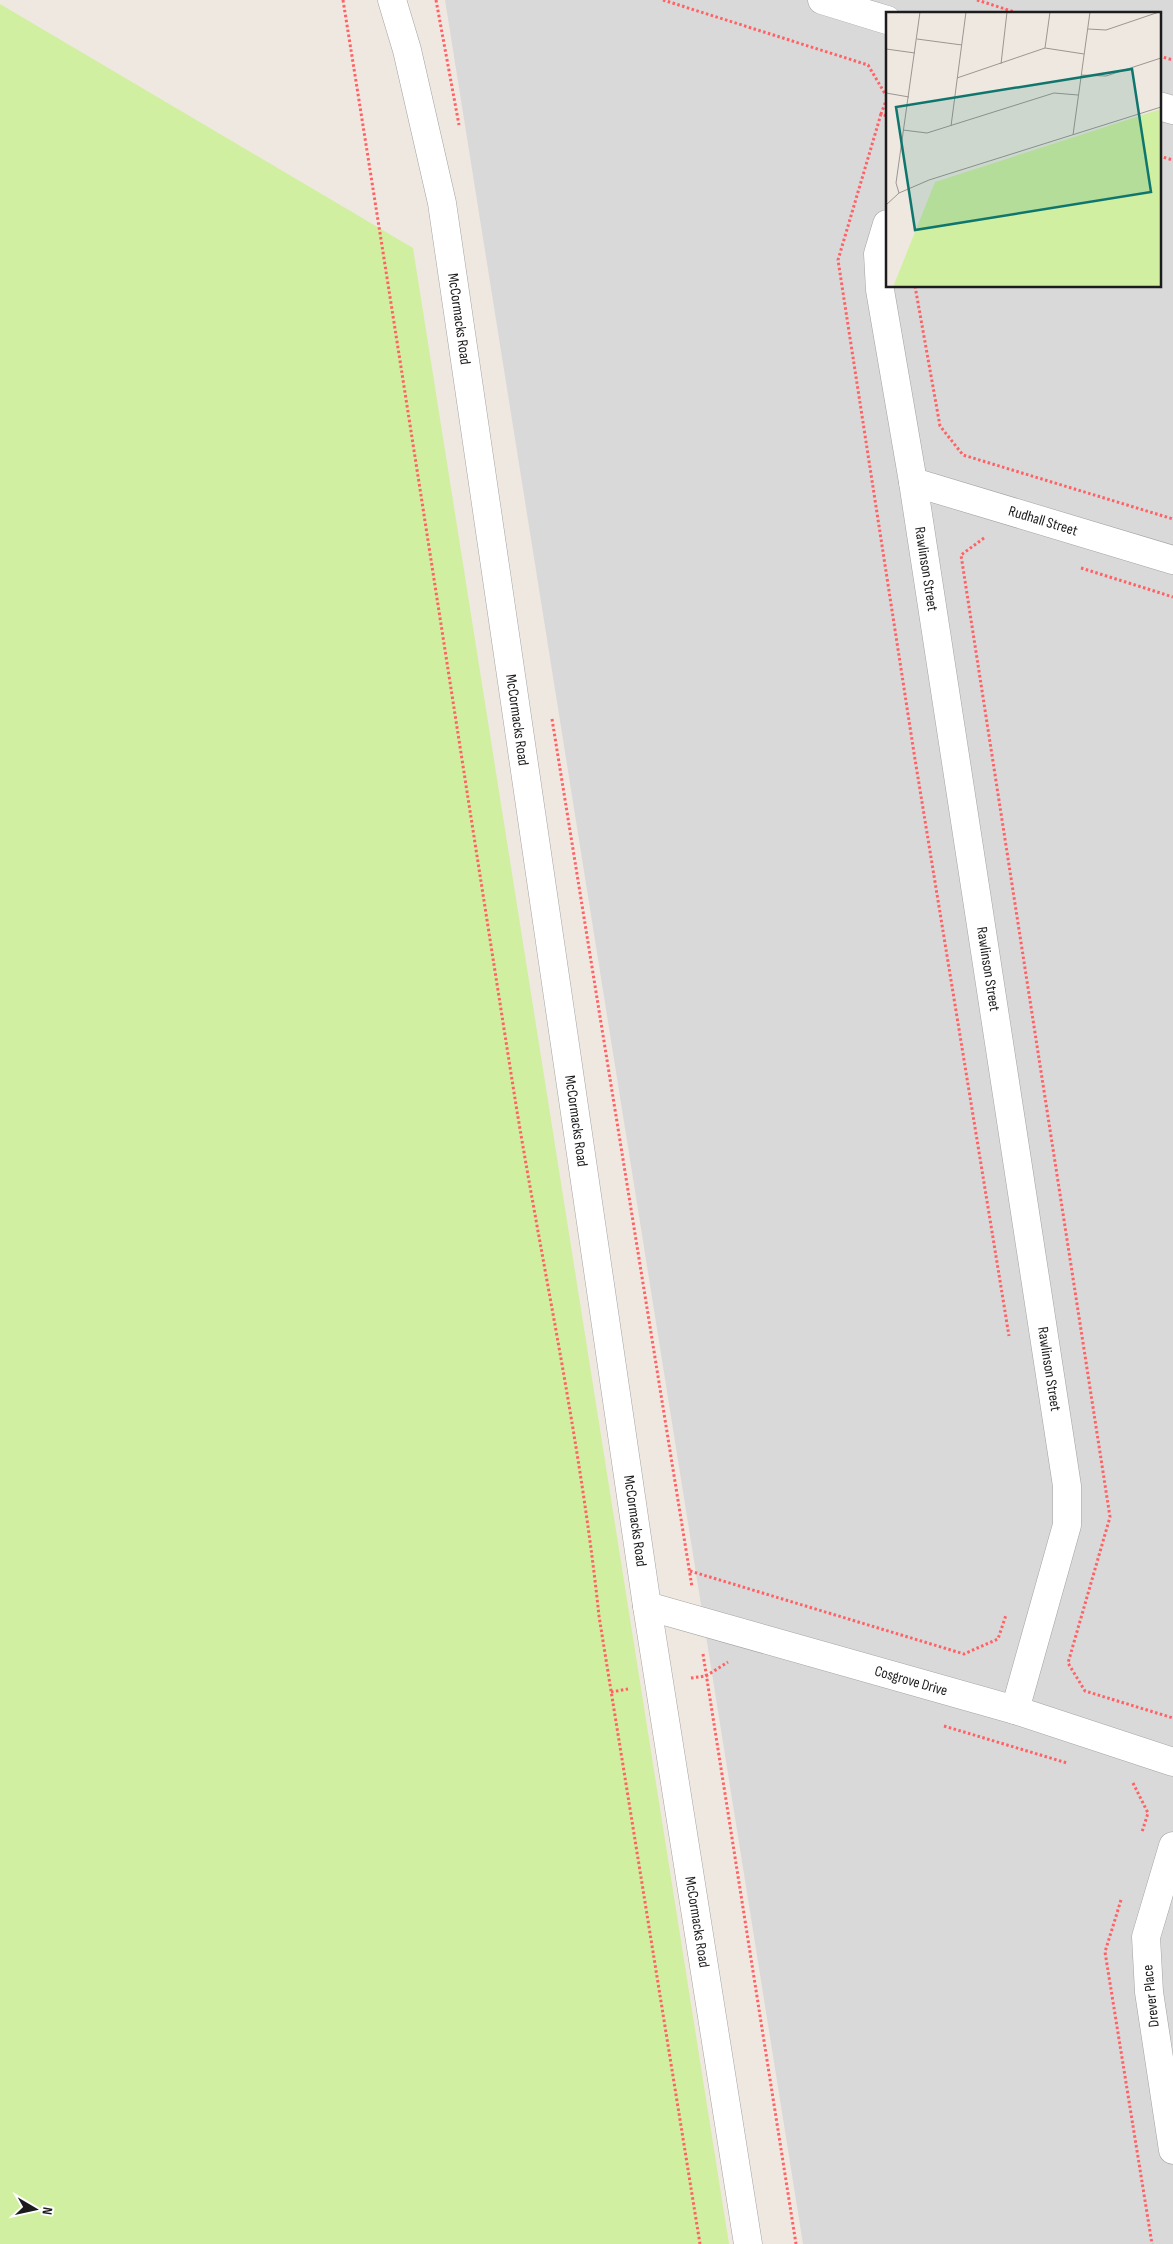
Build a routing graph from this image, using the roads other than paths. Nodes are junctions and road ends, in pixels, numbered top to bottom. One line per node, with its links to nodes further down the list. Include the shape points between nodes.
1 (392, 0): 9 (street, McCormacks Road, via 407,50 442,202)
2 (822, 0): 3 (street)
3 (886, 20)
4 (1160, 106): 5 (street)
5 (1173, 110)
6 (886, 227): 7 (street, Rawlinson Street, via 878,254 880,290)
7 (913, 482): 8 (street, Rudhall Street); 10 (street, Rawlinson Street, via 1067,1486 1068,1525)
8 (1173, 560)
9 (647, 1606): 10 (street, Cosgrove Drive); 14 (street, McCormacks Road)
10 (1015, 1710): 11 (street, Cosgrove Drive)
11 (1173, 1762)
12 (1173, 1846): 13 (street, Drever Place, via 1146,1938 1148,1992)
13 (1173, 2150)
14 (748, 2244)

